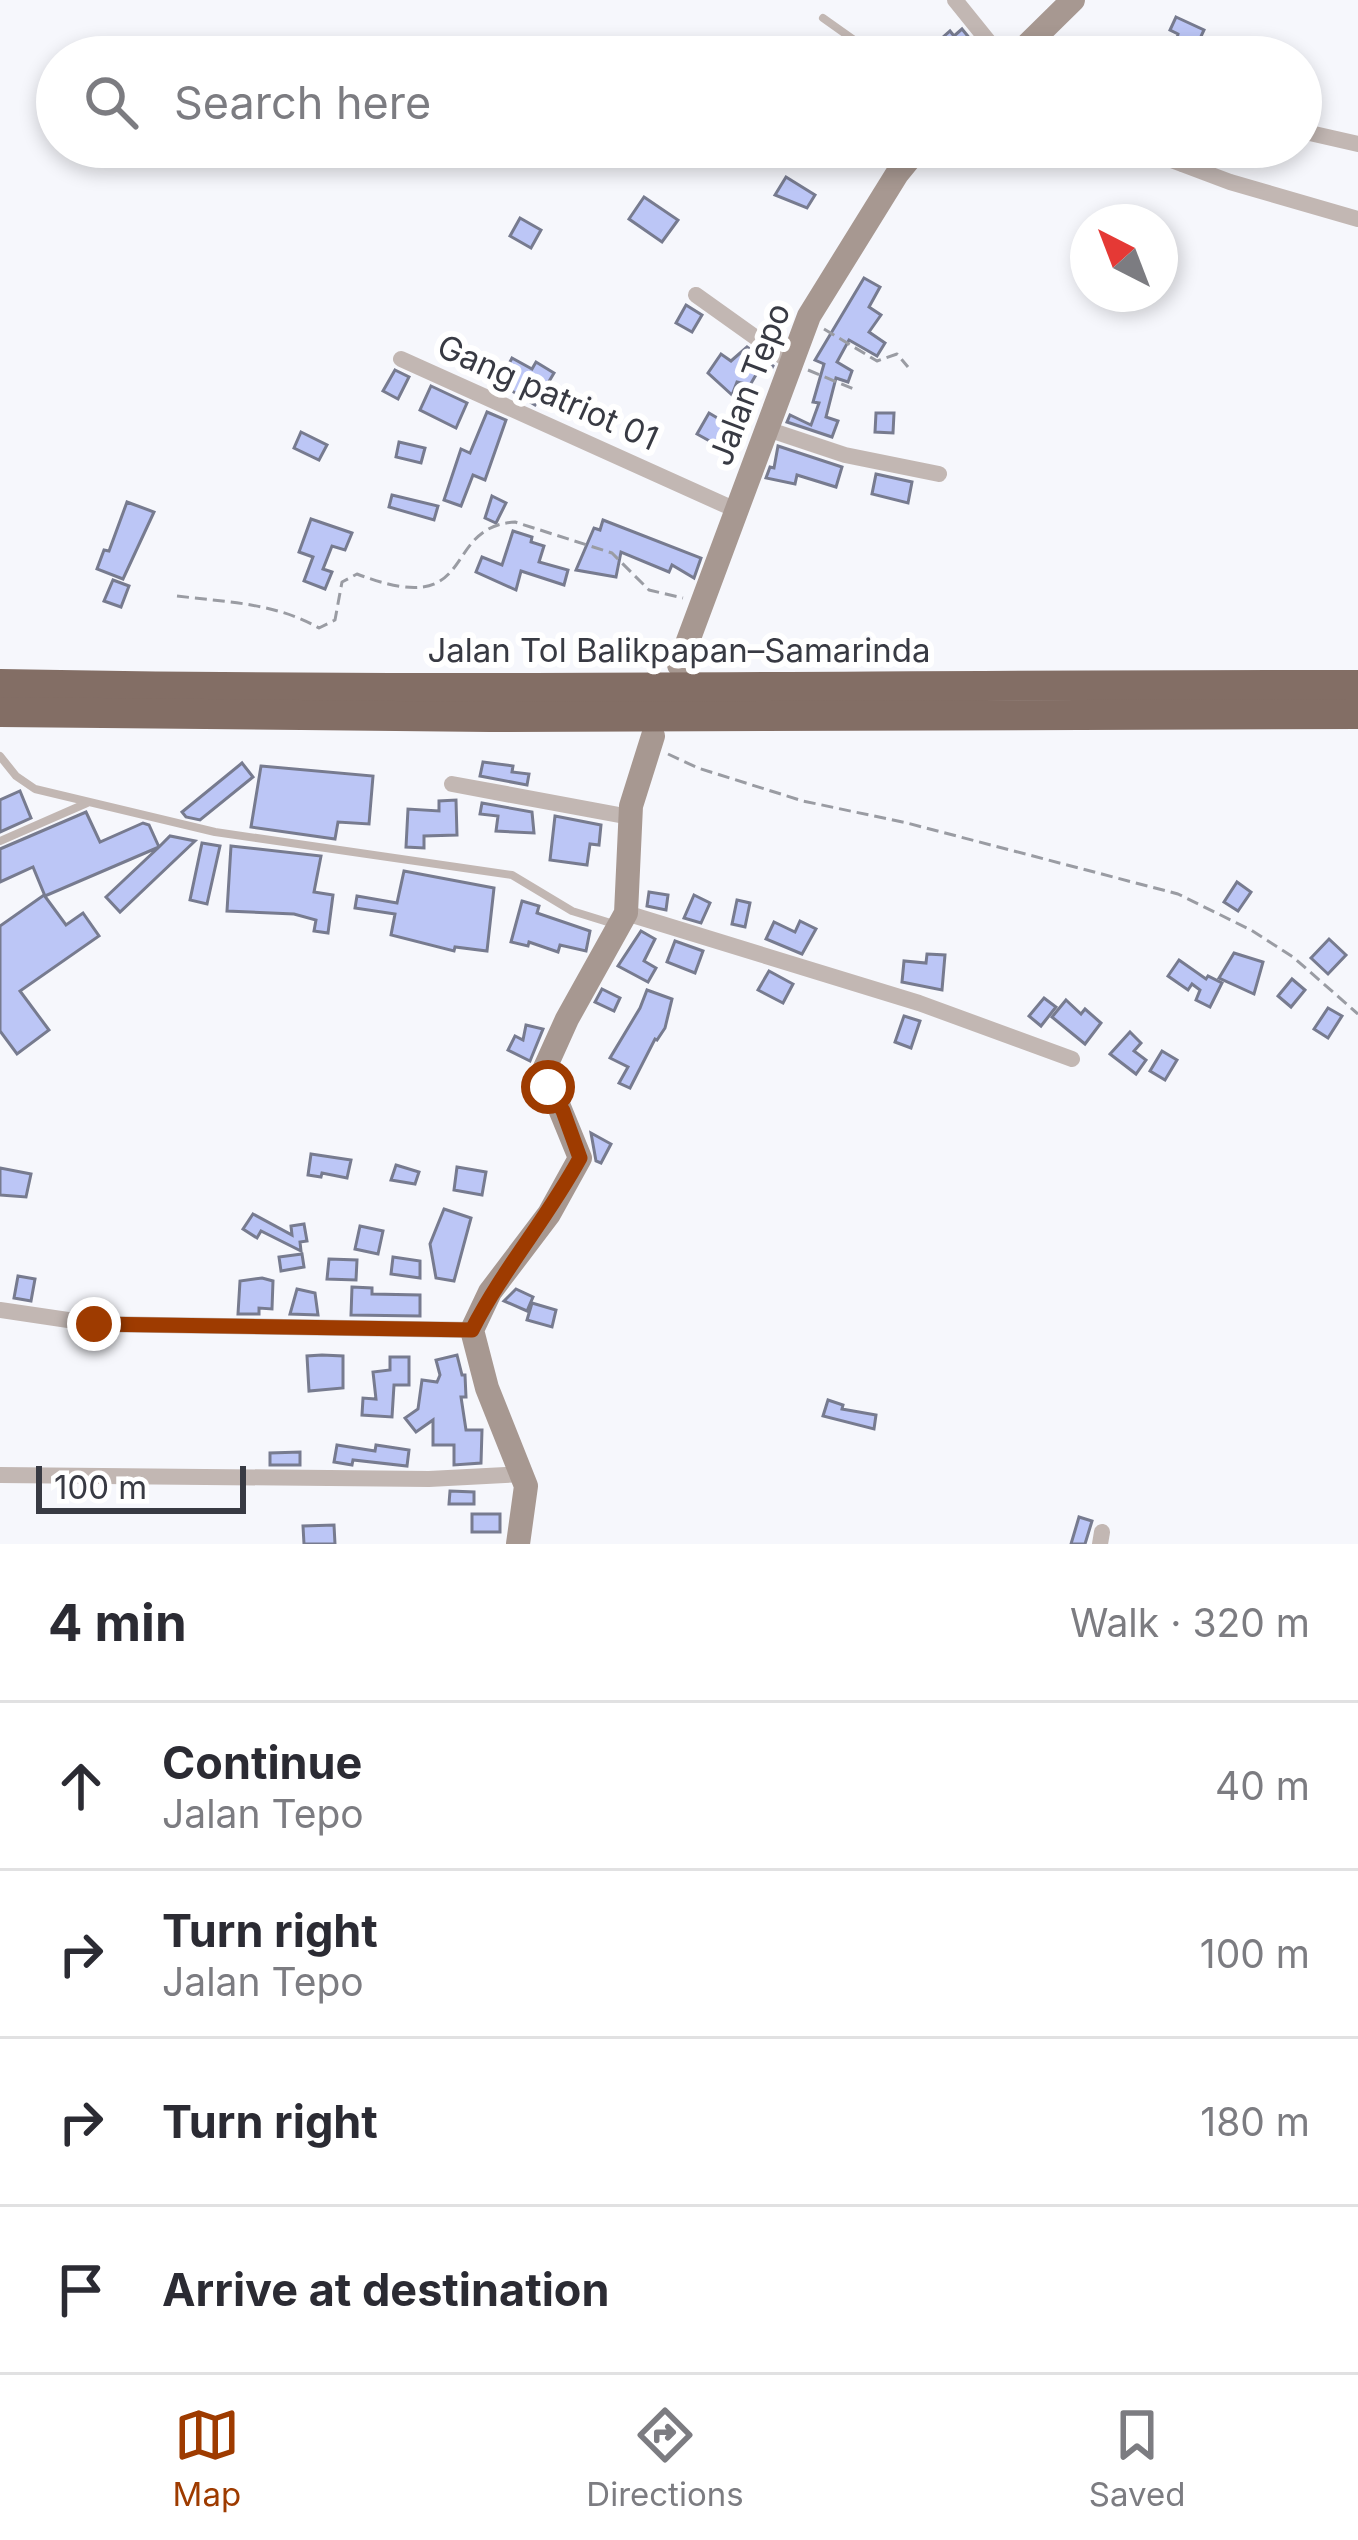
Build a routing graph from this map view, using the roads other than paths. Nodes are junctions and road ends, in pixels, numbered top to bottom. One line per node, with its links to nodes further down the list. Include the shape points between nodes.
1 (955, 0): 5 (street)
2 (1073, 0): 6 (street)
3 (823, 18): 4 (lane)
4 (848, 36)
5 (983, 36)
6 (1037, 36)
7 (1322, 135): 8 (street)
8 (1358, 144)
9 (905, 168): 14 (street, Jalan Tepo, via 840,262)
10 (1206, 168): 11 (street)
11 (1358, 219)
12 (696, 295): 14 (street)
13 (401, 359): 17 (street, Gang patriot 01)
14 (790, 362): 15 (street, Jalan Tepo)
15 (767, 429): 16 (street); 17 (street, Jalan Tepo)
16 (939, 473)
17 (736, 510): 18 (street, Jalan Tepo)
18 (679, 664)
19 (0, 684): 20 (highway, Jalan Tol Balikpapan–Samarinda)
20 (1358, 686)
21 (0, 712): 22 (highway, Jalan Tol Balikpapan–Samarinda)
22 (1358, 714)
23 (651, 741): 27 (street)
24 (0, 755): 26 (lane, via 35,789)
25 (452, 784): 27 (street)
26 (88, 802): 28 (lane); 29 (lane, via 214,832 512,875 572,910)
27 (630, 817): 29 (street)
28 (0, 841)
29 (623, 920): 30 (street, via 844,980); 32 (street, via 544,1070 580,1158)
30 (1072, 1059)
31 (0, 1310): 32 (street, via 94,1324)
32 (472, 1330): 33 (street)
33 (523, 1474): 34 (street); 35 (street)
34 (0, 1475)
35 (518, 1544)

